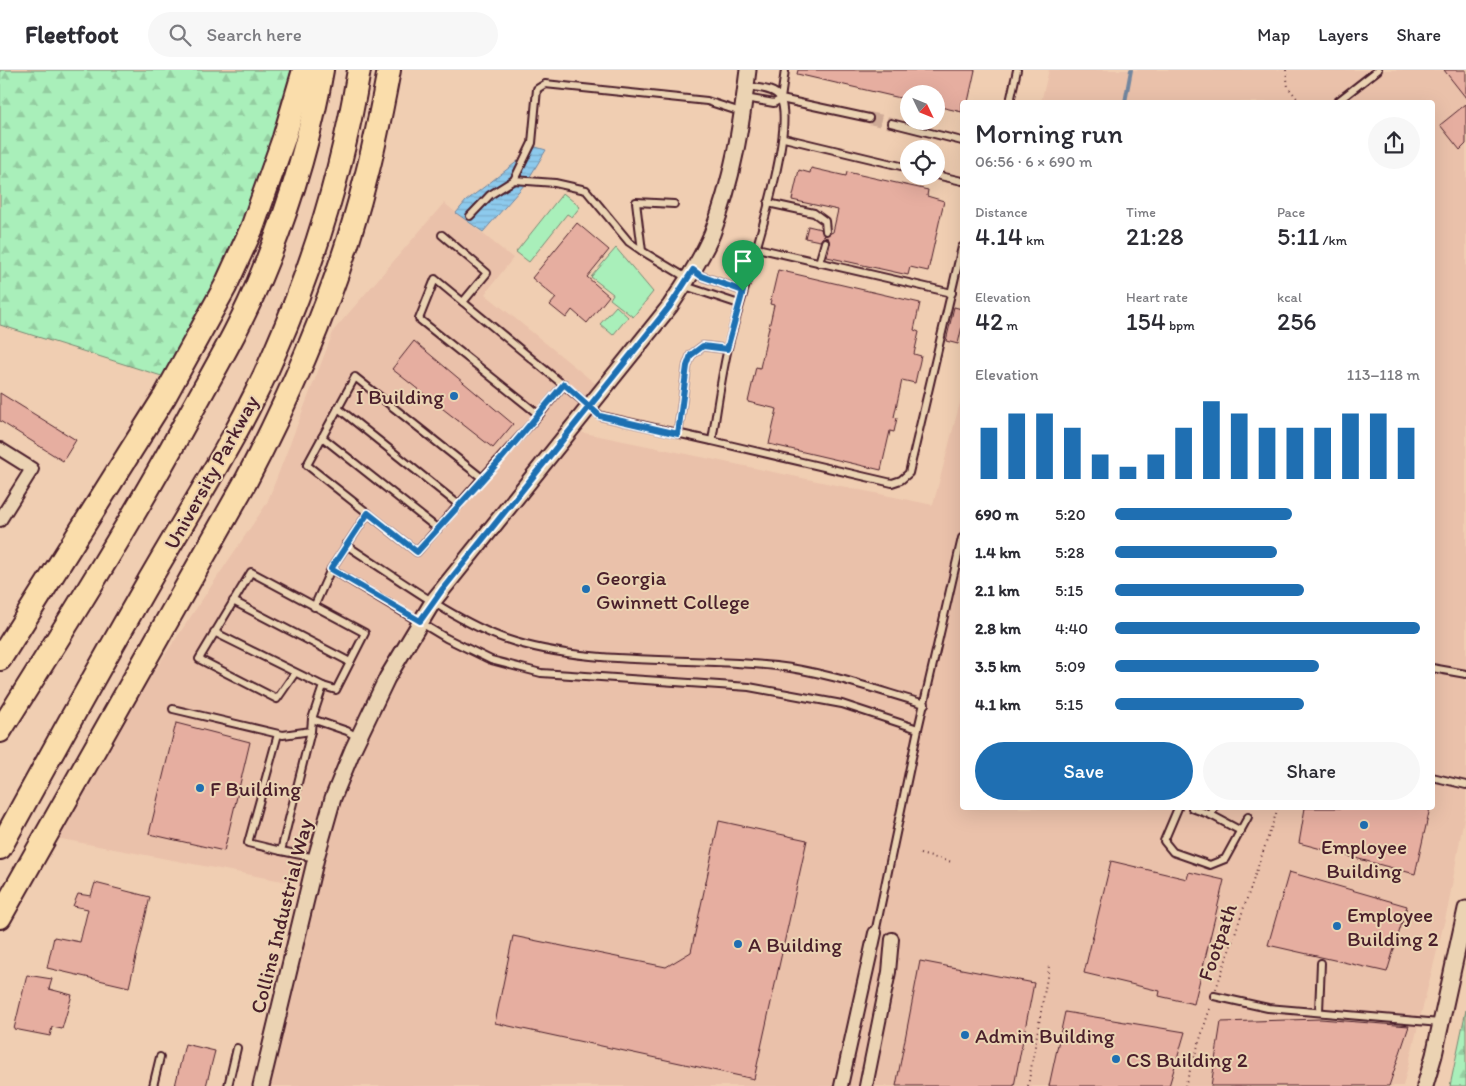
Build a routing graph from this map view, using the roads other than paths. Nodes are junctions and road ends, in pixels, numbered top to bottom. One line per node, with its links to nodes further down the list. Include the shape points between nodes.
1 (304, 70): 46 (highway, via 252,228 225,287 165,396)
2 (322, 70): 70 (highway, via 300,162 279,230 261,278 227,348 99,574)
3 (359, 70): 82 (highway, University Parkway, via 344,151 325,220 275,353)
4 (389, 70): 86 (highway, via 365,183 334,282 271,433)
5 (748, 70): 9 (street, Collins Industrial Way)
6 (785, 70): 10 (lane)
7 (1017, 70): 11 (lane)
8 (1378, 70): 12 (lane)
9 (744, 99): 10 (lane, via 774,103); 10 (lane, via 776,92); 19 (lane, via 707,101 545,84 537,89 532,143); 31 (street, Collins Industrial Way, via 741,134 730,180 712,234)
10 (781, 99): 13 (lane); 15 (lane)
11 (1010, 100)
12 (1340, 100)
13 (869, 118)
14 (891, 123): 16 (lane)
15 (784, 138): 17 (lane); 21 (lane)
16 (960, 140)
17 (900, 166)
18 (945, 177): 20 (lane)
19 (514, 180): 23 (lane, via 490,195); 28 (lane, via 555,183 586,190 629,242)
20 (960, 181)
21 (768, 203): 24 (lane, via 814,213 825,221); 27 (lane)
22 (674, 204): 28 (lane, via 636,202)
23 (470, 216)
24 (826, 231)
25 (442, 235): 34 (lane, via 487,273)
26 (824, 242): 30 (lane)
27 (758, 248): 30 (lane); 32 (lane)
28 (642, 251): 31 (lane)
29 (960, 256): 33 (lane)
30 (819, 263): 33 (lane)
31 (688, 278): 32 (lane, via 701,276); 35 (lane); 38 (street, Collins Industrial Way, via 670,306)
32 (743, 291): 35 (lane)
33 (952, 293): 43 (lane, via 909,473 901,480 892,483)
34 (463, 302): 37 (lane); 40 (lane, via 435,279 418,319)
35 (738, 304): 36 (lane)
36 (727, 349): 41 (lane, via 703,346 691,355); 43 (lane)
37 (564, 384): 38 (lane); 40 (lane)
38 (589, 406): 41 (lane, via 600,416); 54 (street, Collins Industrial Way)
39 (338, 408): 42 (lane); 45 (lane, via 354,377); 47 (lane)
40 (539, 415): 45 (lane)
41 (678, 434): 43 (lane)
42 (322, 437): 48 (lane, via 307,465); 50 (lane)
43 (712, 441)
44 (0, 449): 49 (street, via 32,468)
45 (482, 478): 47 (lane)
46 (102, 493): 59 (highway); 60 (highway)
47 (459, 505): 50 (lane)
48 (368, 513): 50 (lane, via 417,552); 51 (lane)
49 (0, 520)
50 (438, 529)
51 (346, 545): 53 (lane); 54 (lane)
52 (960, 547): 66 (lane)
53 (331, 569): 56 (lane); 57 (lane)
54 (434, 600): 57 (street, Collins Industrial Way); 66 (lane, via 505,638 547,650 775,666 823,674)
55 (232, 601): 56 (lane, via 251,572); 58 (lane); 61 (lane)
56 (314, 607): 61 (lane, via 365,633)
57 (420, 621): 69 (lane, via 491,660 541,673 749,687 842,704); 73 (street, Collins Industrial Way)
58 (214, 632): 63 (lane); 63 (lane, via 200,659 277,699)
59 (0, 640)
60 (0, 659)
61 (350, 662): 65 (lane, via 336,690)
62 (1435, 669): 64 (lane)
63 (295, 673): 65 (lane)
64 (1466, 674)
65 (323, 686): 68 (lane)
66 (925, 704): 69 (lane)
67 (173, 709): 72 (lane)
68 (312, 719): 71 (lane); 73 (lane)
69 (918, 729): 87 (lane)
70 (0, 731)
71 (311, 731): 72 (lane); 83 (lane)
72 (278, 734): 83 (lane, via 248,843)
73 (358, 738): 84 (street, Collins Industrial Way, via 333,798)
74 (1435, 777): 75 (lane)
75 (1466, 784)
76 (1177, 810): 81 (lane, via 1164,841 1173,852 1210,865 1225,859)
77 (1197, 810): 79 (lane)
78 (1213, 810): 79 (lane)
79 (1211, 815): 81 (lane)
80 (1248, 817): 81 (lane)
81 (1241, 831)
82 (0, 848)
83 (281, 851): 84 (lane)
84 (316, 858): 97 (street, Collins Industrial Way)
85 (1466, 909): 92 (street)
86 (0, 916)
87 (875, 933): 98 (street)
88 (892, 939): 99 (street)
89 (1321, 963): 91 (lane)
90 (1214, 996): 91 (lane, via 1268,1008)
91 (1319, 1011): 92 (lane)
92 (1441, 1023): 100 (street)
93 (237, 1048): 96 (lane)
94 (160, 1057): 95 (lane)
95 (153, 1086)
96 (228, 1086)
97 (261, 1086)
98 (841, 1086)
99 (866, 1086)
100 (1425, 1086)

